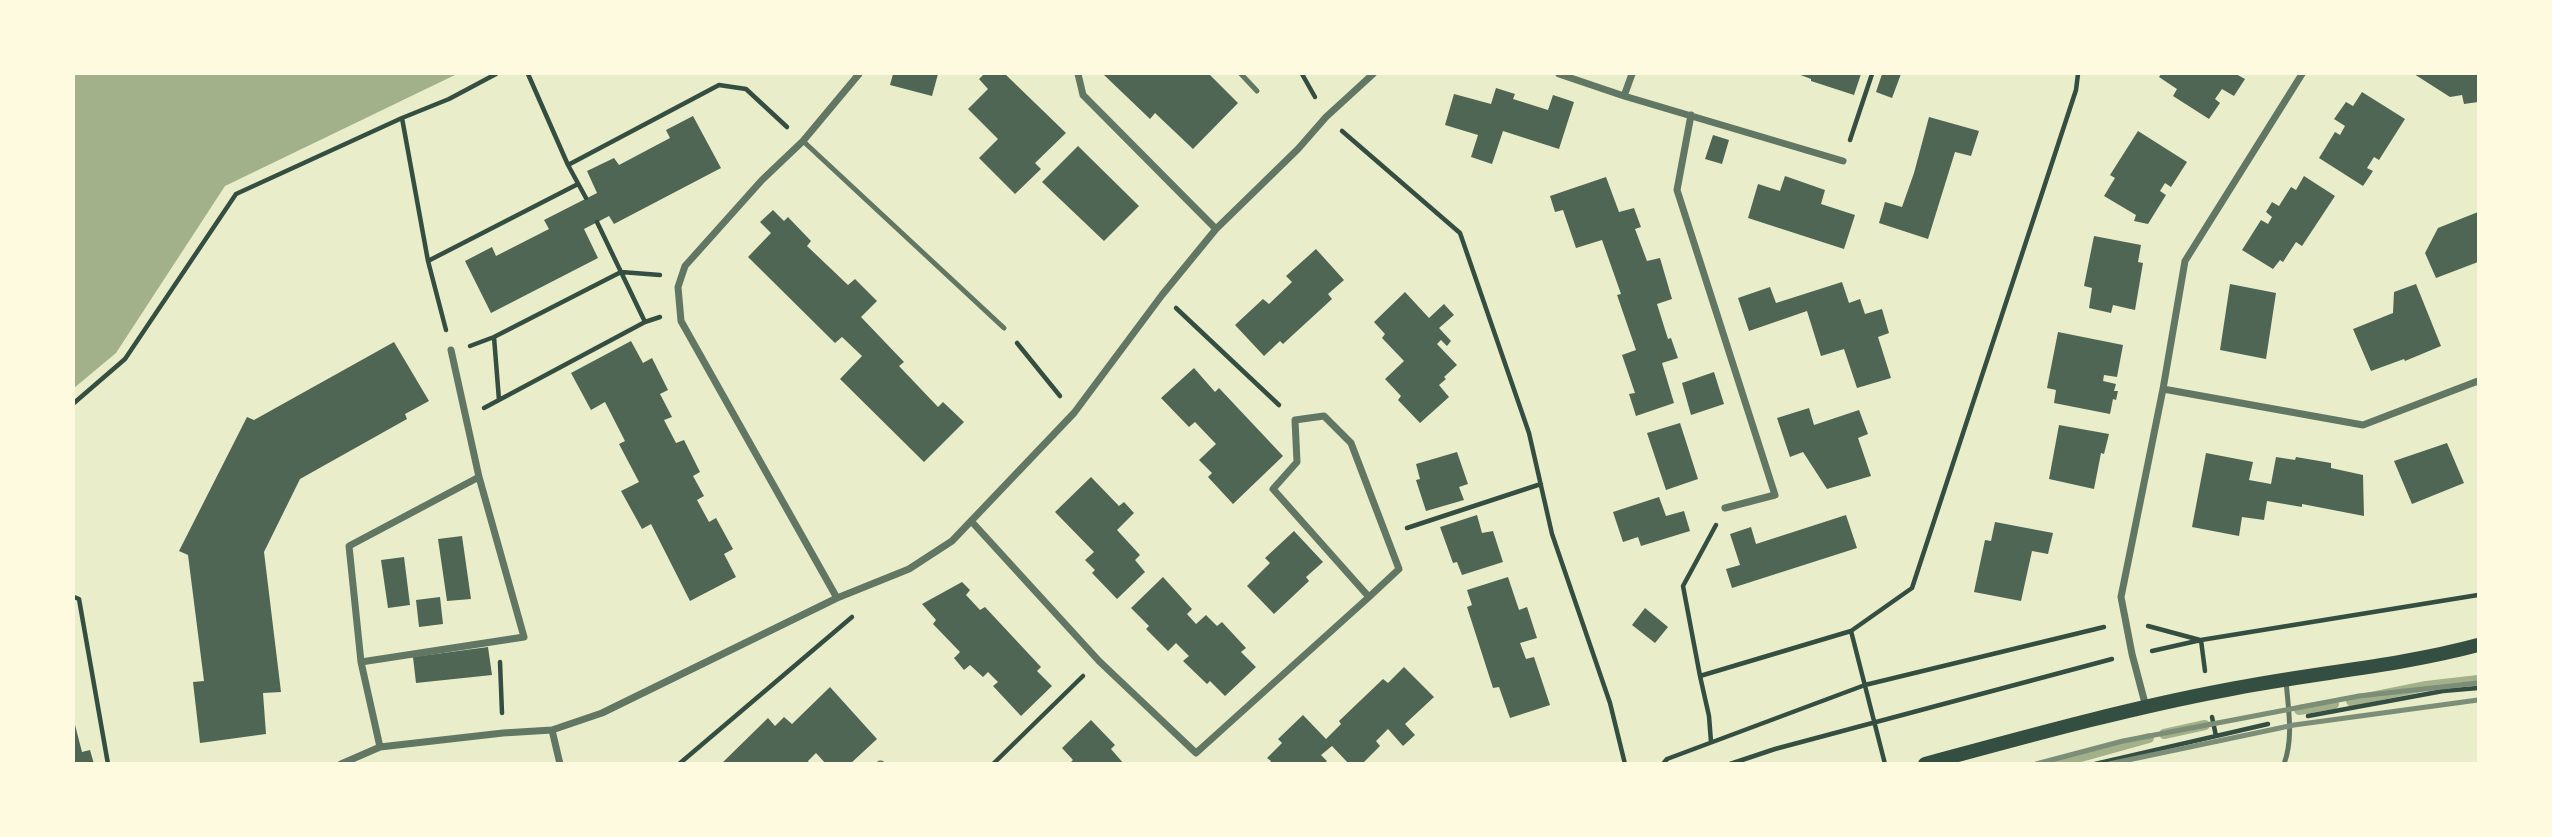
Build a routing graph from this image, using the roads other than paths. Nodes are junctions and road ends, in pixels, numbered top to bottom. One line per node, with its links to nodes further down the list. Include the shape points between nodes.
1 (859, 74): 11 (street)
2 (1078, 74): 13 (street, via 1083,95)
3 (1241, 74): 8 (lane)
4 (1373, 74): 13 (street)
5 (1559, 74): 9 (street)
6 (1632, 74): 9 (street)
7 (2302, 74): 17 (street, via 2185,261)
8 (1257, 91)
9 (1625, 96): 10 (street)
10 (1691, 115): 12 (street); 19 (street, via 1677,190 1775,495)
11 (803, 141): 14 (lane); 22 (street, via 685,266 678,287 681,321)
12 (1843, 160)
13 (1216, 229): 20 (street, via 1074,413)
14 (1004, 328)
15 (451, 350): 18 (street)
16 (2479, 381): 17 (street, via 2363,425)
17 (2163, 389): 26 (street, via 2121,597)
18 (479, 477): 24 (street, via 349,546); 24 (street, via 524,637)
19 (1724, 508)
20 (972, 522): 21 (street, via 1099,661 1196,753); 22 (street, via 909,569)
21 (1369, 597): 21 (street, via 1399,569 1351,443 1324,416 1295,420 1297,463 1273,489)
22 (837, 598): 27 (street, via 602,713)
23 (2479, 645): 25 (main road, via 2435,657)
24 (361, 662): 28 (street)
25 (2286, 680): 26 (main road); 32 (lane, via 2290,719)
26 (2146, 707): 31 (main road)
27 (552, 730): 28 (street); 30 (street)
28 (380, 747): 29 (street)
29 (341, 764)
30 (560, 764)
31 (1925, 764)
32 (2284, 764)

